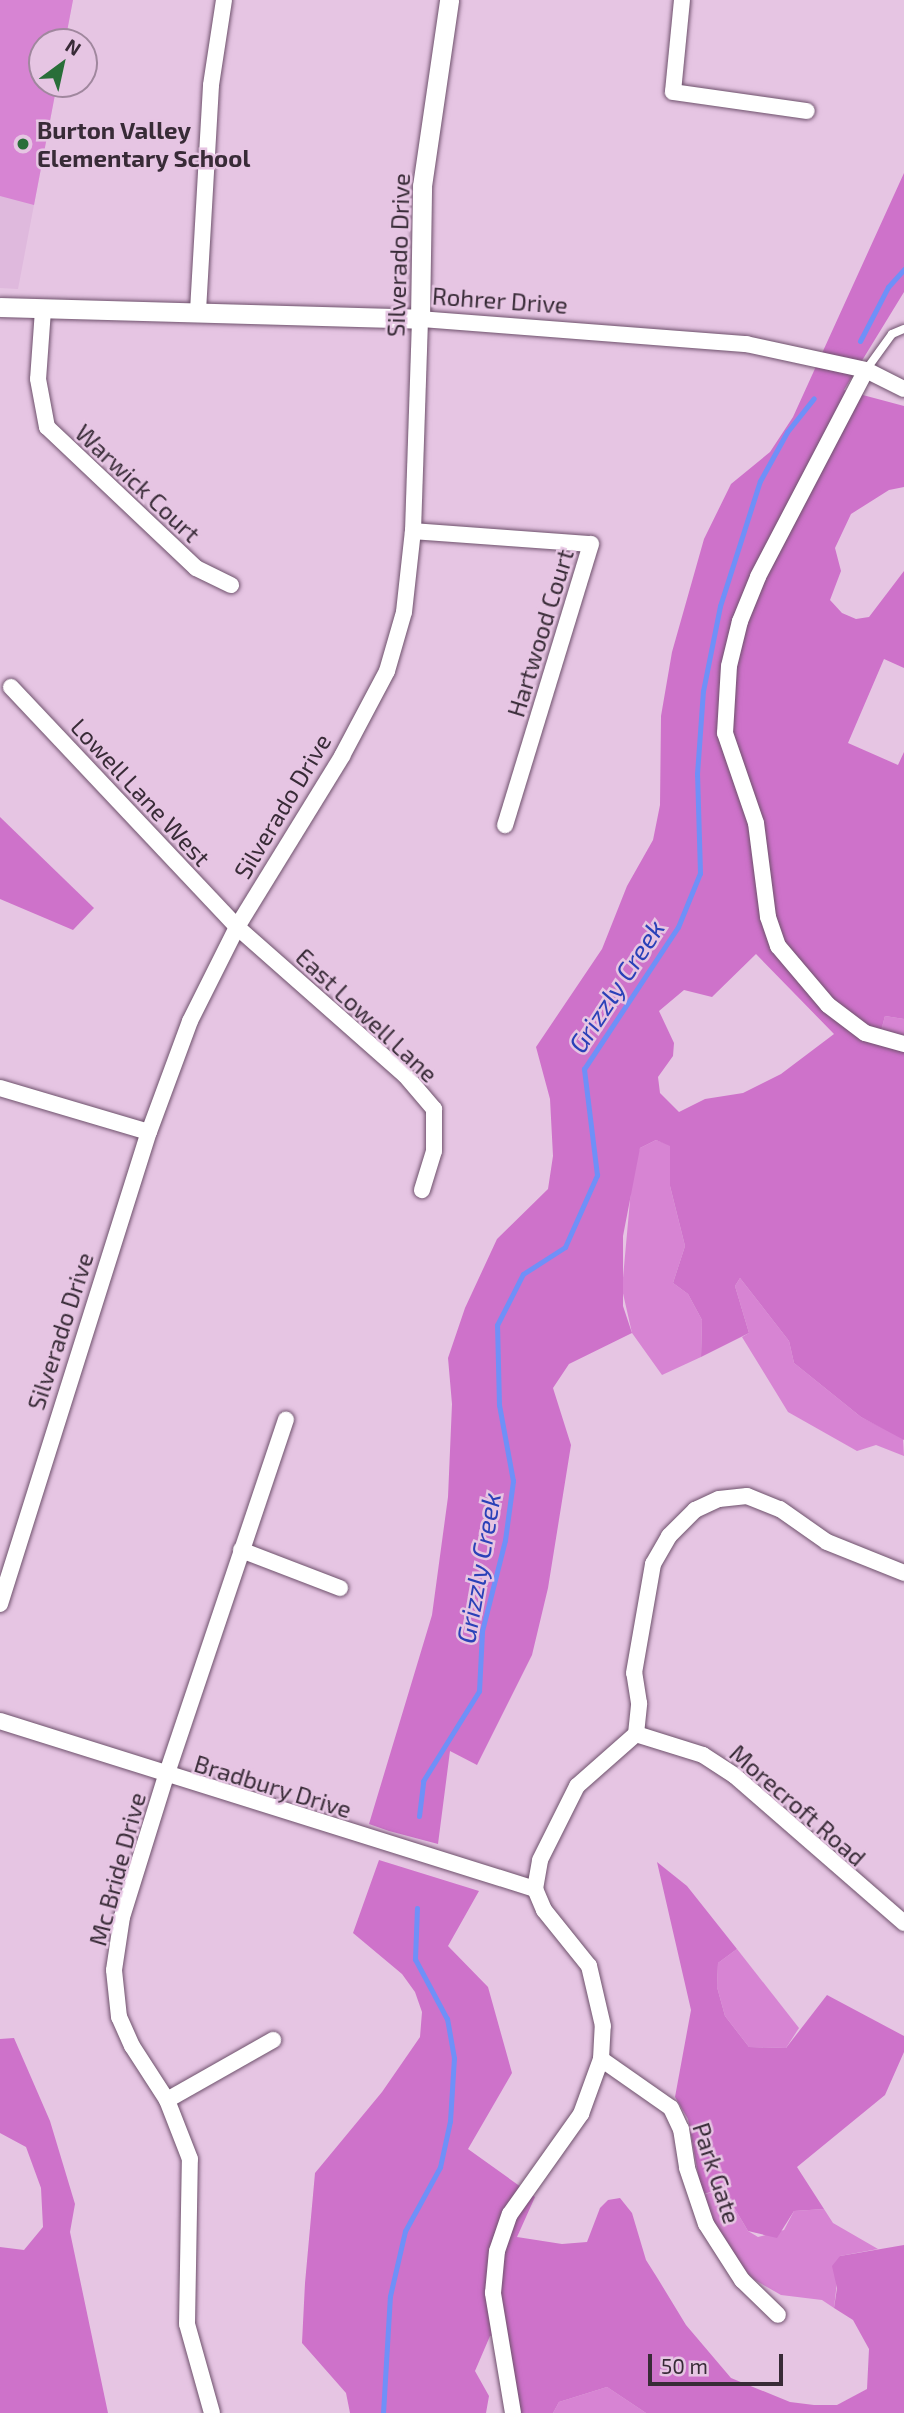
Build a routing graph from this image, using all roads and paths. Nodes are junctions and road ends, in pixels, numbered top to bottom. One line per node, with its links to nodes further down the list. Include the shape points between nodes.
1 (224, 0): 7 (street, via 211,85)
2 (449, 0): 8 (street, Silverado Drive, via 422,186)
3 (682, 0): 4 (street, via 673,92)
4 (807, 111)
5 (0, 307): 6 (street, Rohrer Drive)
6 (43, 310): 7 (street, Rohrer Drive); 13 (street, Warwick Court, via 38,379 47,427 195,568)
7 (198, 311): 8 (street, Rohrer Drive)
8 (420, 319): 10 (street, Rohrer Drive, via 746,344); 12 (street, Silverado Drive)
9 (904, 329): 10 (lane, via 892,334)
10 (866, 370): 11 (street, Rohrer Drive); 17 (street, via 763,566 740,621 729,666 725,733 756,823 768,917 778,946 828,1005 864,1033)
11 (904, 389)
12 (413, 531): 15 (street, Hartwood Court, via 592,544); 16 (street, Silverado Drive, via 404,611 387,671 342,756)
13 (231, 585)
14 (5, 692): 16 (street, Lowell Lane West)
15 (505, 825)
16 (237, 928): 19 (street, Silverado Drive, via 190,1021); 20 (street, East Lowell Lane, via 405,1075 434,1109 434,1152)
17 (904, 1044)
18 (0, 1088): 19 (street)
19 (149, 1132): 22 (street, Silverado Drive)
20 (422, 1190)
21 (286, 1420): 23 (street, Mc Bride Drive)
22 (8, 1549): 26 (street, Silverado Drive)
23 (240, 1550): 25 (street); 29 (street, Mc Bride Drive)
24 (904, 1573): 28 (street, via 827,1542 780,1509 747,1496 719,1499 695,1510 669,1536 653,1564 634,1673 639,1703)
25 (340, 1588)
26 (0, 1604)
27 (0, 1721): 29 (street, Bradbury Drive)
28 (636, 1734): 30 (street, via 577,1786 540,1860); 31 (street, Morecroft Road, via 703,1755 735,1776)
29 (166, 1776): 30 (street, Bradbury Drive); 34 (street, Mc Bride Drive, via 122,1917 114,1970 119,2017)
30 (535, 1889): 33 (street, via 544,1910 589,1966 603,2026)
31 (904, 1923)
32 (273, 2040): 34 (street)
33 (601, 2059): 35 (street, Park Gate, via 671,2108 681,2129 687,2168 706,2224 741,2280); 37 (street, via 581,2114 510,2214 497,2251 493,2293)
34 (167, 2100): 36 (street, Mc Bride Drive, via 190,2159 187,2324)
35 (778, 2315)
36 (212, 2413)
37 (513, 2413)

